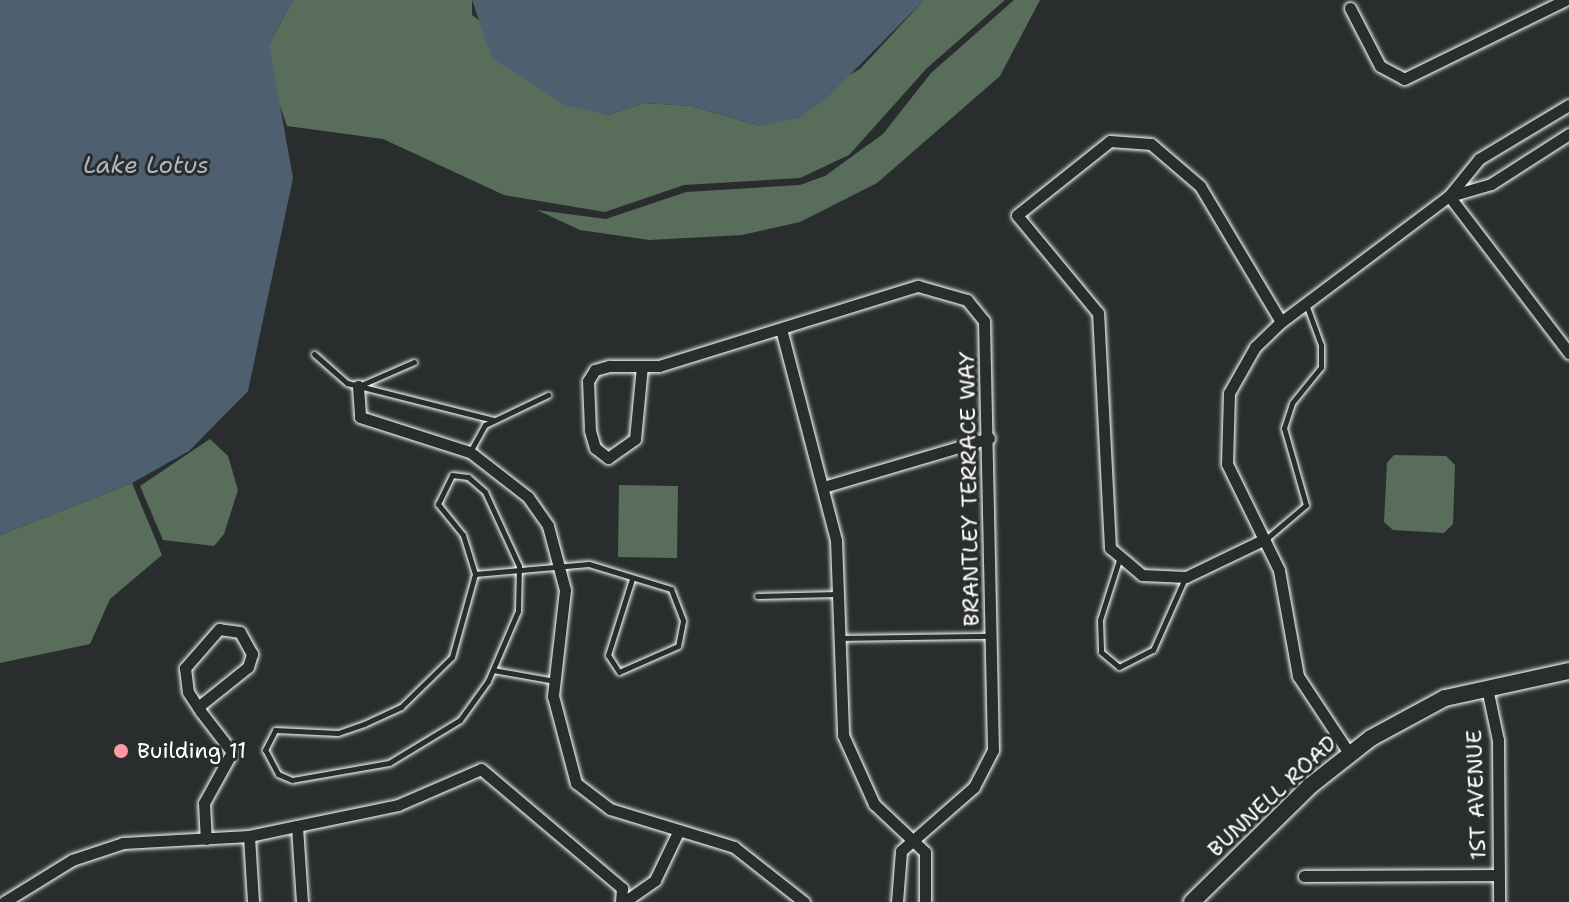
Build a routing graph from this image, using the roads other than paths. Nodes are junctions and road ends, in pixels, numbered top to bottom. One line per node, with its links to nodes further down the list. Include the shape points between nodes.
1 (1565, 0): 2 (street)
2 (1547, 4): 3 (street, via 1404,79 1380,66)
3 (1350, 8)
4 (1569, 105): 6 (street, via 1479,159)
5 (1569, 134): 6 (street, via 1491,184)
6 (1449, 196): 7 (street); 10 (street)
7 (1305, 303): 8 (street); 20 (lane, via 1321,345 1321,367 1292,403 1284,428 1306,505)
8 (1281, 322): 20 (street, via 1238,371 1225,412 1227,464); 21 (street, via 1200,186 1151,144 1110,141 1017,215 1098,313 1103,526)
9 (781, 329): 13 (street, BRANTLEY TERRACE WAY); 17 (street, BRANTLEY TERRACE WAY, via 918,286 956,294 984,321); 19 (street)
10 (1569, 353)
11 (314, 354): 14 (lane)
12 (414, 362): 14 (lane)
13 (642, 366): 13 (street, BRANTLEY TERRACE WAY, via 595,370 588,381 590,430 595,448 608,458 635,439)
14 (358, 386): 16 (lane); 18 (street, via 360,417 373,426)
15 (548, 395): 16 (lane)
16 (493, 420): 18 (lane)
17 (989, 438): 19 (street); 29 (street, BRANTLEY TERRACE WAY)
18 (470, 452): 22 (street, via 528,497)
19 (827, 486): 27 (street)
20 (1265, 539): 25 (street); 36 (street, via 1279,570 1298,676)
21 (1119, 560): 25 (street, via 1142,575); 25 (lane, via 1100,620 1101,652 1119,667 1153,650)
22 (564, 565): 23 (lane); 26 (lane, via 589,564); 33 (street)
23 (519, 566): 24 (lane); 24 (lane, via 485,492 468,477 452,475 438,504 463,535); 31 (lane, via 518,611)
24 (475, 574): 31 (lane, via 468,616 434,681 401,707 338,733 275,730 266,739 269,765 292,780 389,763 460,720)
25 (1186, 577)
26 (632, 579): 26 (lane, via 608,655 619,672 678,646 682,634 671,589)
27 (837, 594): 28 (lane); 30 (street)
28 (757, 596)
29 (992, 636): 30 (lane); 41 (street, BRANTLEY TERRACE WAY, via 993,750 985,768 948,812)
30 (838, 638): 41 (street, via 843,735 853,767)
31 (493, 670): 33 (lane)
32 (1569, 671): 34 (main road, BUNNELL ROAD)
33 (555, 681): 38 (street, via 576,783 610,809)
34 (1487, 688): 36 (main road, BUNNELL ROAD, via 1445,698); 42 (street, 1ST AVENUE, via 1498,740)
35 (198, 707): 35 (street, via 185,668 219,629 240,632 250,644 248,667); 40 (street, via 232,752 204,803)
36 (1349, 753): 51 (main road, BUNNELL ROAD)
37 (297, 826): 39 (street); 46 (street); 47 (street, via 398,805 481,769 622,888)
38 (679, 830): 47 (street, via 655,880); 48 (street, via 734,847)
39 (249, 836): 40 (street); 45 (street)
40 (206, 839): 44 (street, via 151,839 95,851)
41 (908, 841): 49 (street); 50 (street, via 919,841 925,852)
42 (1498, 875): 43 (street); 52 (street, 1ST AVENUE)
43 (1304, 876)
44 (4, 902)
45 (253, 902)
46 (302, 902)
47 (623, 902)
48 (804, 902)
49 (897, 902)
50 (925, 902)
51 (1192, 902)
52 (1499, 902)

